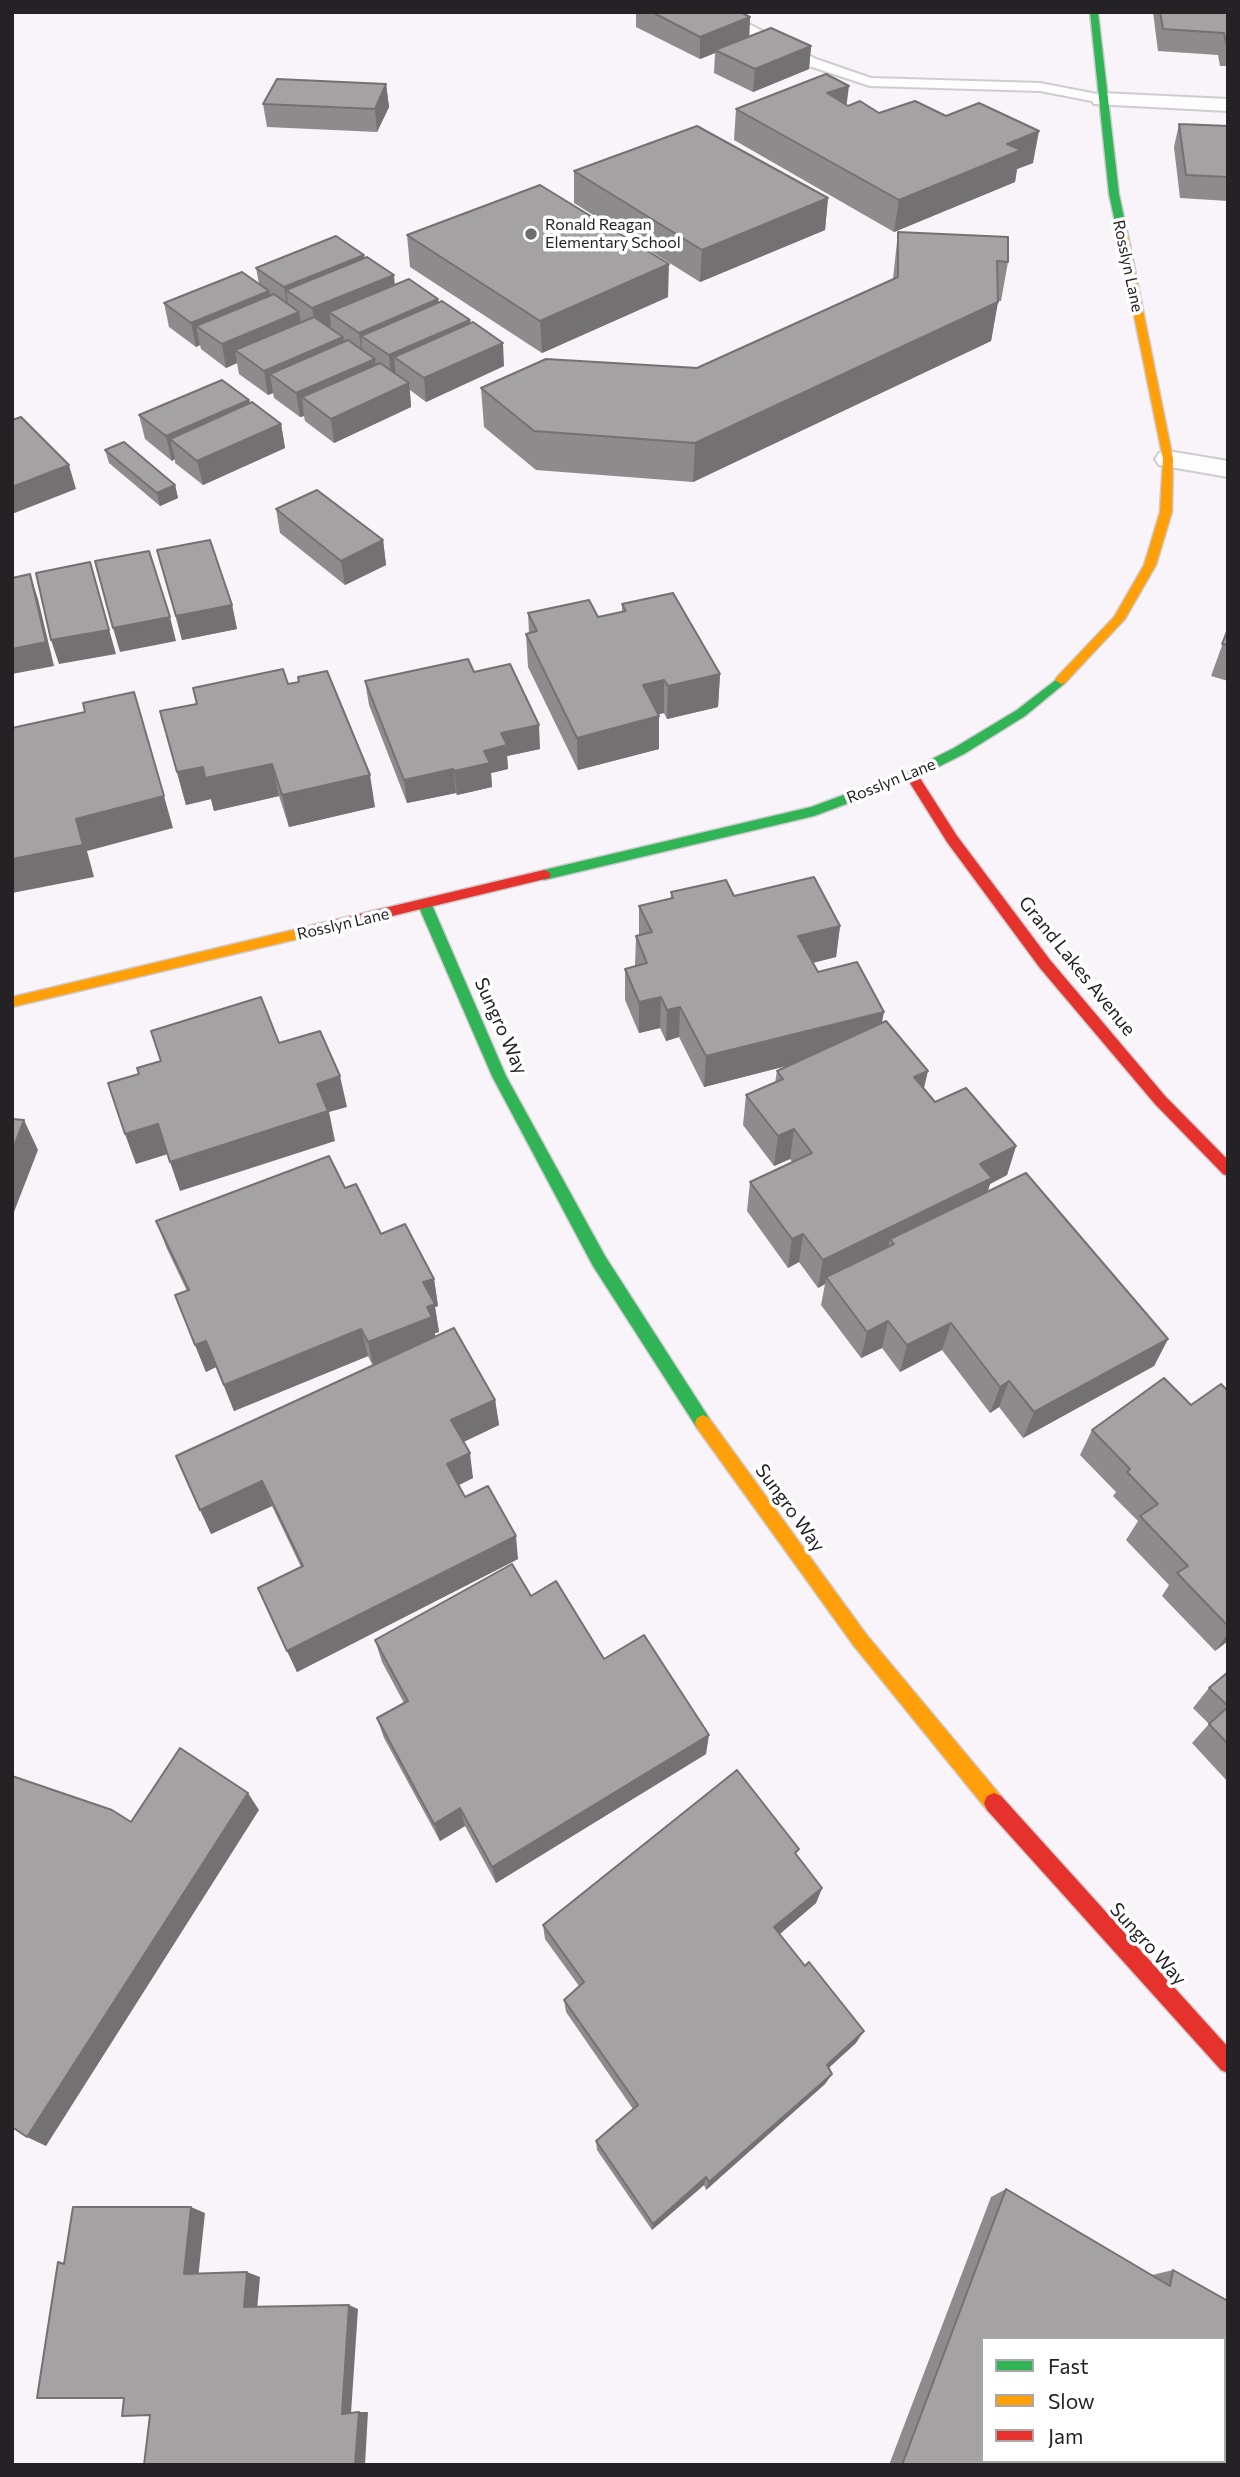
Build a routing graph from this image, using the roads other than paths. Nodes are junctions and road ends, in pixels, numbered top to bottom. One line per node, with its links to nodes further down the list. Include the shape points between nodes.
1 (715, 12): 3 (lane, via 811,62 870,82 1040,87)
2 (1094, 12): 3 (street, Rosslyn Lane)
3 (1102, 99): 4 (street); 5 (street, Rosslyn Lane, via 1114,194)
4 (1228, 105)
5 (1168, 459): 6 (street); 7 (street, Rosslyn Lane, via 1166,512 1150,565 1119,619 1073,670 1021,713)
6 (1228, 469)
7 (911, 775): 8 (street, Rosslyn Lane, via 814,811); 10 (street, Grand Lakes Avenue, via 952,839 1045,964 1160,1100)
8 (425, 905): 9 (street, Rosslyn Lane); 11 (street, Sungro Way, via 499,1076 599,1261 696,1414 860,1640 1013,1826)
9 (12, 1002)
10 (1228, 1170)
11 (1228, 2063)

